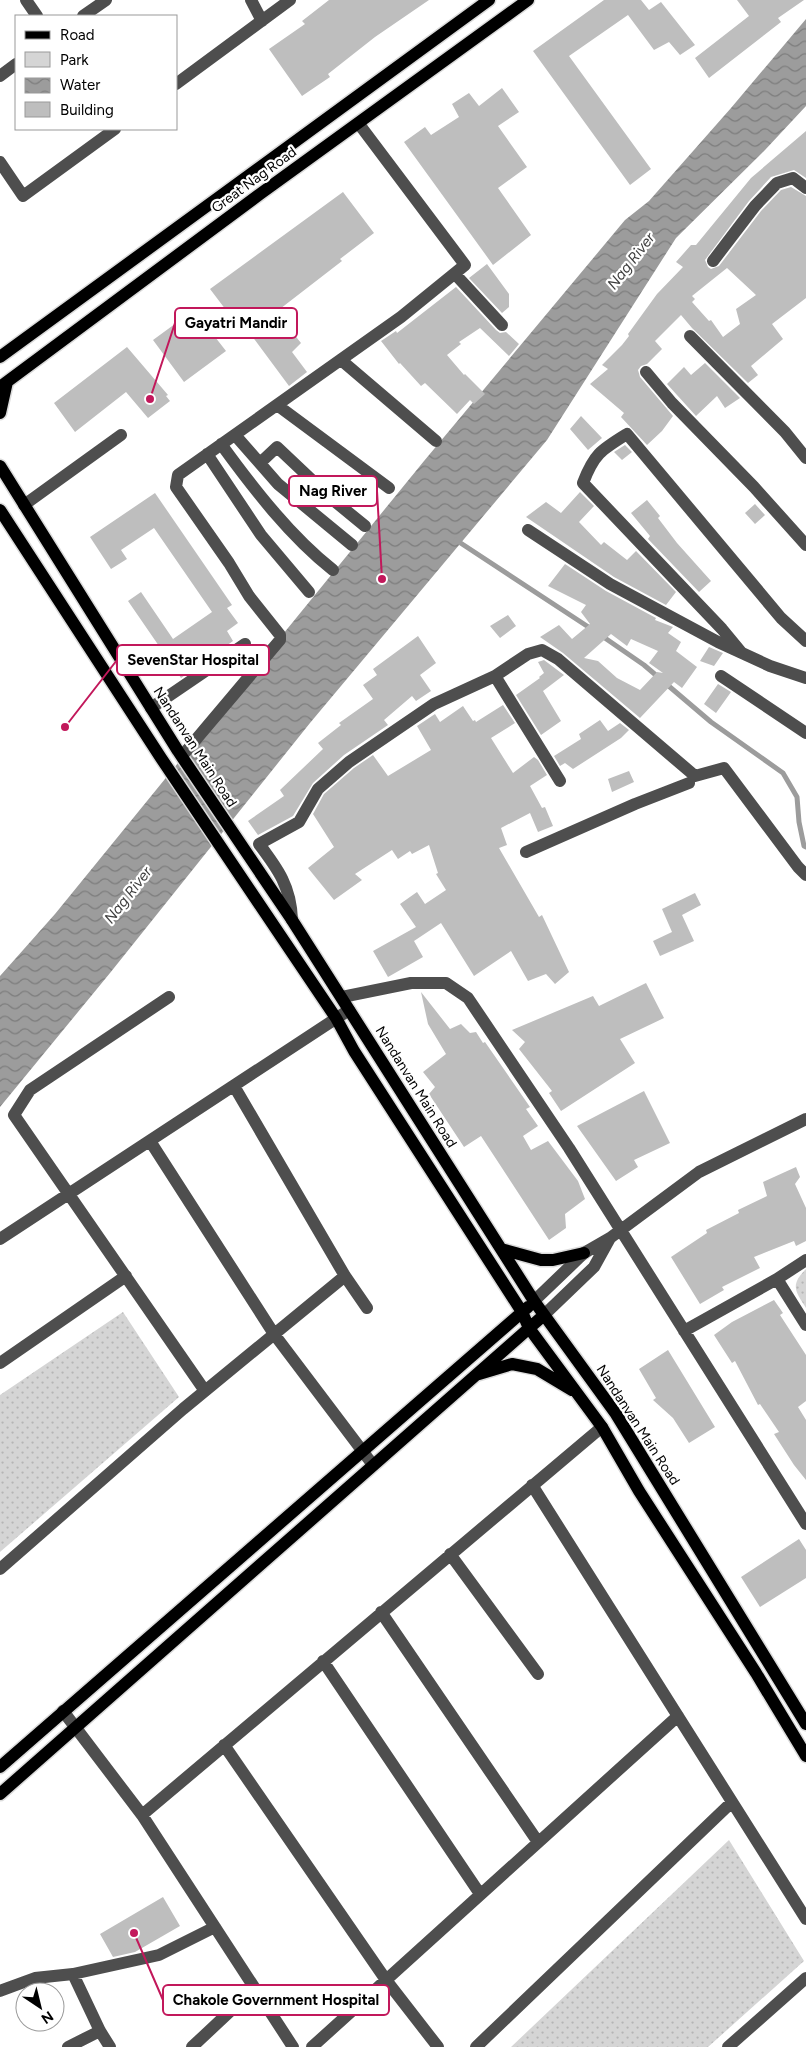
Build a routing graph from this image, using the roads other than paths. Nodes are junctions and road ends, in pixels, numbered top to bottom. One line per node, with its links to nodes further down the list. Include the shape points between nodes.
1 (26, 0): 7 (street)
2 (106, 0): 8 (street)
3 (251, 0): 9 (street)
4 (290, 0): 9 (street)
5 (489, 0): 21 (main road, Great Nag Road)
6 (528, 0): 13 (main road, Great Nag Road)
7 (36, 15)
8 (84, 15)
9 (262, 21): 12 (street)
10 (15, 65): 11 (street)
11 (0, 76)
12 (178, 83)
13 (359, 124): 18 (street, via 465,265); 24 (main road, Great Nag Road)
14 (114, 130): 15 (street, via 23,196)
15 (0, 162)
16 (806, 188): 17 (street, via 793,178 777,183)
17 (713, 260)
18 (455, 274): 19 (street); 22 (street)
19 (502, 325)
20 (690, 336): 32 (street, via 785,432)
21 (0, 357)
22 (341, 360): 25 (street); 29 (street)
23 (646, 372): 41 (street)
24 (4, 385): 26 (main road)
25 (277, 405): 28 (street); 35 (street)
26 (0, 413)
27 (121, 435): 36 (street)
28 (235, 435): 30 (street); 33 (street)
29 (436, 441)
30 (221, 444): 31 (street); 42 (street, via 260,495 313,554)
31 (207, 454): 43 (street, via 261,535); 52 (street, via 178,475 176,487 248,596 277,631 280,640)
32 (806, 458)
33 (260, 463): 38 (street, via 277,447); 40 (street, via 278,484)
34 (0, 466): 36 (main road, Nandanvan Main Road)
35 (389, 488)
36 (24, 505): 50 (main road, Nandanvan Main Road)
37 (0, 510): 61 (main road, via 161,758)
38 (365, 526)
39 (528, 530): 46 (street, via 610,584)
40 (352, 545)
41 (806, 545)
42 (333, 570)
43 (309, 592)
44 (806, 641): 46 (street, via 776,612 627,434 602,449 590,463 583,483)
45 (245, 644): 50 (street)
46 (741, 652): 49 (street)
47 (495, 676): 53 (street); 56 (street, via 528,654 542,650 558,659 695,776 724,768); 57 (street, via 434,704 349,762 318,789 299,822 259,844 284,880 292,905)
48 (721, 676): 51 (street)
49 (806, 678)
50 (151, 708): 52 (main road, Nandanvan Main Road)
51 (806, 733)
52 (180, 753): 57 (main road, Nandanvan Main Road)
53 (560, 781)
54 (689, 783): 55 (street)
55 (526, 852)
56 (806, 875)
57 (292, 920): 59 (main road, Nandanvan Main Road)
58 (169, 997): 65 (street, via 30,1090 14,1115)
59 (342, 997): 60 (main road, Nandanvan Main Road); 66 (street, via 410,982 446,983 468,998 569,1148)
60 (349, 1010): 61 (street); 68 (main road, Nandanvan Main Road)
61 (336, 1018): 62 (street); 76 (main road, via 430,1172)
62 (234, 1086): 64 (street); 72 (street)
63 (806, 1118): 66 (street, via 699,1172)
64 (150, 1141): 65 (street); 81 (street)
65 (69, 1194): 67 (street); 71 (street)
66 (615, 1234): 69 (street); 77 (street, via 594,1267); 80 (street)
67 (0, 1238)
68 (501, 1250): 69 (main road, via 541,1260); 74 (main road, Nandanvan Main Road)
69 (584, 1253): 74 (street)
70 (806, 1260): 73 (street)
71 (126, 1276): 82 (street); 84 (street)
72 (345, 1276): 75 (street); 81 (street)
73 (777, 1279): 78 (street); 80 (street)
74 (534, 1301): 76 (main road); 77 (main road, Nandanvan Main Road)
75 (367, 1308)
76 (522, 1312): 79 (main road); 87 (main road)
77 (544, 1315): 79 (main road); 98 (main road, Nandanvan Main Road, via 616,1414)
78 (806, 1325)
79 (530, 1328): 83 (main road); 85 (main road)
80 (684, 1331): 90 (street)
81 (274, 1334): 84 (street); 87 (street)
82 (0, 1363)
83 (476, 1375): 85 (main road, via 512,1364 537,1368); 88 (main road)
84 (205, 1391): 92 (street)
85 (578, 1394): 86 (main road)
86 (602, 1427): 89 (street); 101 (main road)
87 (362, 1451): 88 (street); 96 (main road)
88 (373, 1465): 99 (main road)
89 (532, 1485): 91 (street); 97 (street)
90 (806, 1524)
91 (450, 1554): 93 (street); 95 (street)
92 (0, 1569)
93 (381, 1612): 94 (street); 106 (street)
94 (323, 1661): 100 (street); 107 (street)
95 (538, 1674)
96 (63, 1712): 99 (street); 102 (main road)
97 (678, 1716): 104 (street); 106 (street)
98 (806, 1724)
99 (75, 1727): 103 (main road); 105 (street)
100 (224, 1745): 105 (street); 112 (street)
101 (806, 1756)
102 (0, 1767)
103 (0, 1794)
104 (732, 1802): 108 (street); 122 (street)
105 (142, 1814): 109 (street)
106 (538, 1842): 107 (street)
107 (480, 1894): 112 (street)
108 (806, 1918)
109 (215, 1927): 110 (street, via 159,1955); 113 (street)
110 (72, 1974): 114 (street, via 35,1978); 115 (street)
111 (806, 1978): 123 (street)
112 (386, 1980): 120 (street); 121 (street)
113 (254, 1988): 118 (street); 119 (street)
114 (0, 1991)
115 (100, 2030): 116 (street); 117 (street)
116 (68, 2047)
117 (110, 2047)
118 (192, 2047)
119 (292, 2047)
120 (312, 2047)
121 (438, 2047)
122 (476, 2047)
123 (728, 2047)

